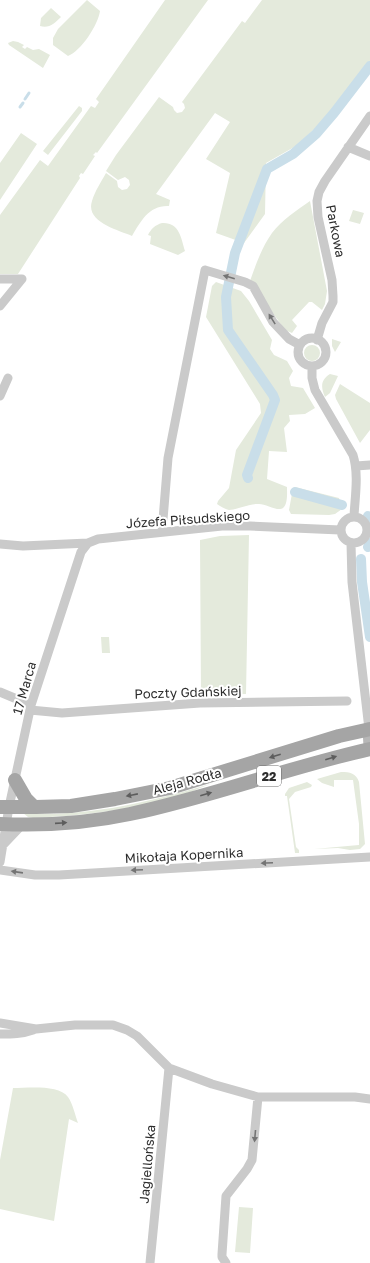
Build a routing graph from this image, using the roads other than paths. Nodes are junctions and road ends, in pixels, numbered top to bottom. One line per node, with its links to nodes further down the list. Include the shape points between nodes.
1 (370, 116): 2 (street, Parkowa)
2 (348, 148): 3 (street); 6 (street, Parkowa, via 325,181 317,201 333,296 333,302)
3 (370, 156)
4 (0, 279): 5 (street, via 22,279)
5 (0, 306)
6 (317, 340): 7 (street, via 306,340); 8 (street, via 325,347 326,355 320,364)
7 (300, 345): 8 (street, via 299,358 304,364); 15 (street, one-way to 15, via 282,333 253,286 209,271 168,458)
8 (312, 366): 12 (street, via 316,390 353,455)
9 (8, 378): 10 (street)
10 (0, 396)
11 (370, 465): 12 (street)
12 (356, 466): 13 (street)
13 (354, 516): 14 (street, via 344,520); 17 (street, via 362,520 367,531 361,541)
14 (340, 530): 15 (street, Józefa Piłsudskiego, via 229,526); 17 (street, via 342,538)
15 (162, 532): 16 (street, Józefa Piłsudskiego, via 98,539)
16 (88, 543): 18 (street, Józefa Piłsudskiego, via 23,546); 21 (street, 17 Marca, via 81,552)
17 (352, 543): 22 (street, via 352,582)
18 (0, 544)
19 (0, 692): 21 (street, Poczty Gdańskiej)
20 (347, 701): 21 (street, Poczty Gdańskiej, via 200,703 62,713)
21 (31, 708): 25 (street, 17 Marca)
22 (369, 729): 23 (street); 27 (main road, Aleja Rodła / 22, one-way to 27, via 170,788 71,806)
23 (370, 746)
24 (370, 749): 29 (main road, Aleja Rodła / 22, one-way to 24, via 85,821 130,814)
25 (15, 780): 26 (street, 17 Marca); 27 (main road)
26 (5, 807): 27 (main road, Aleja Rodła / 22); 28 (street, 17 Marca)
27 (34, 807)
28 (3, 824): 29 (main road, Aleja Rodła / 22); 30 (street, 17 Marca)
29 (22, 825): 30 (street)
30 (3, 845): 32 (street, 17 Marca)
31 (370, 857): 33 (street, Mikołaja Kopernika, one-way to 33, via 59,875 35,875)
32 (0, 862)
33 (0, 870)
34 (0, 1022): 35 (street)
35 (36, 1029): 36 (street, via 26,1033); 37 (street, via 113,1025 136,1036)
36 (0, 1034)
37 (169, 1068): 38 (street); 40 (street, Jagiellońska)
38 (258, 1097): 39 (street); 41 (street, one-way to 41, via 252,1160 226,1196 222,1254)
39 (370, 1099)
40 (150, 1263)
41 (226, 1263)

